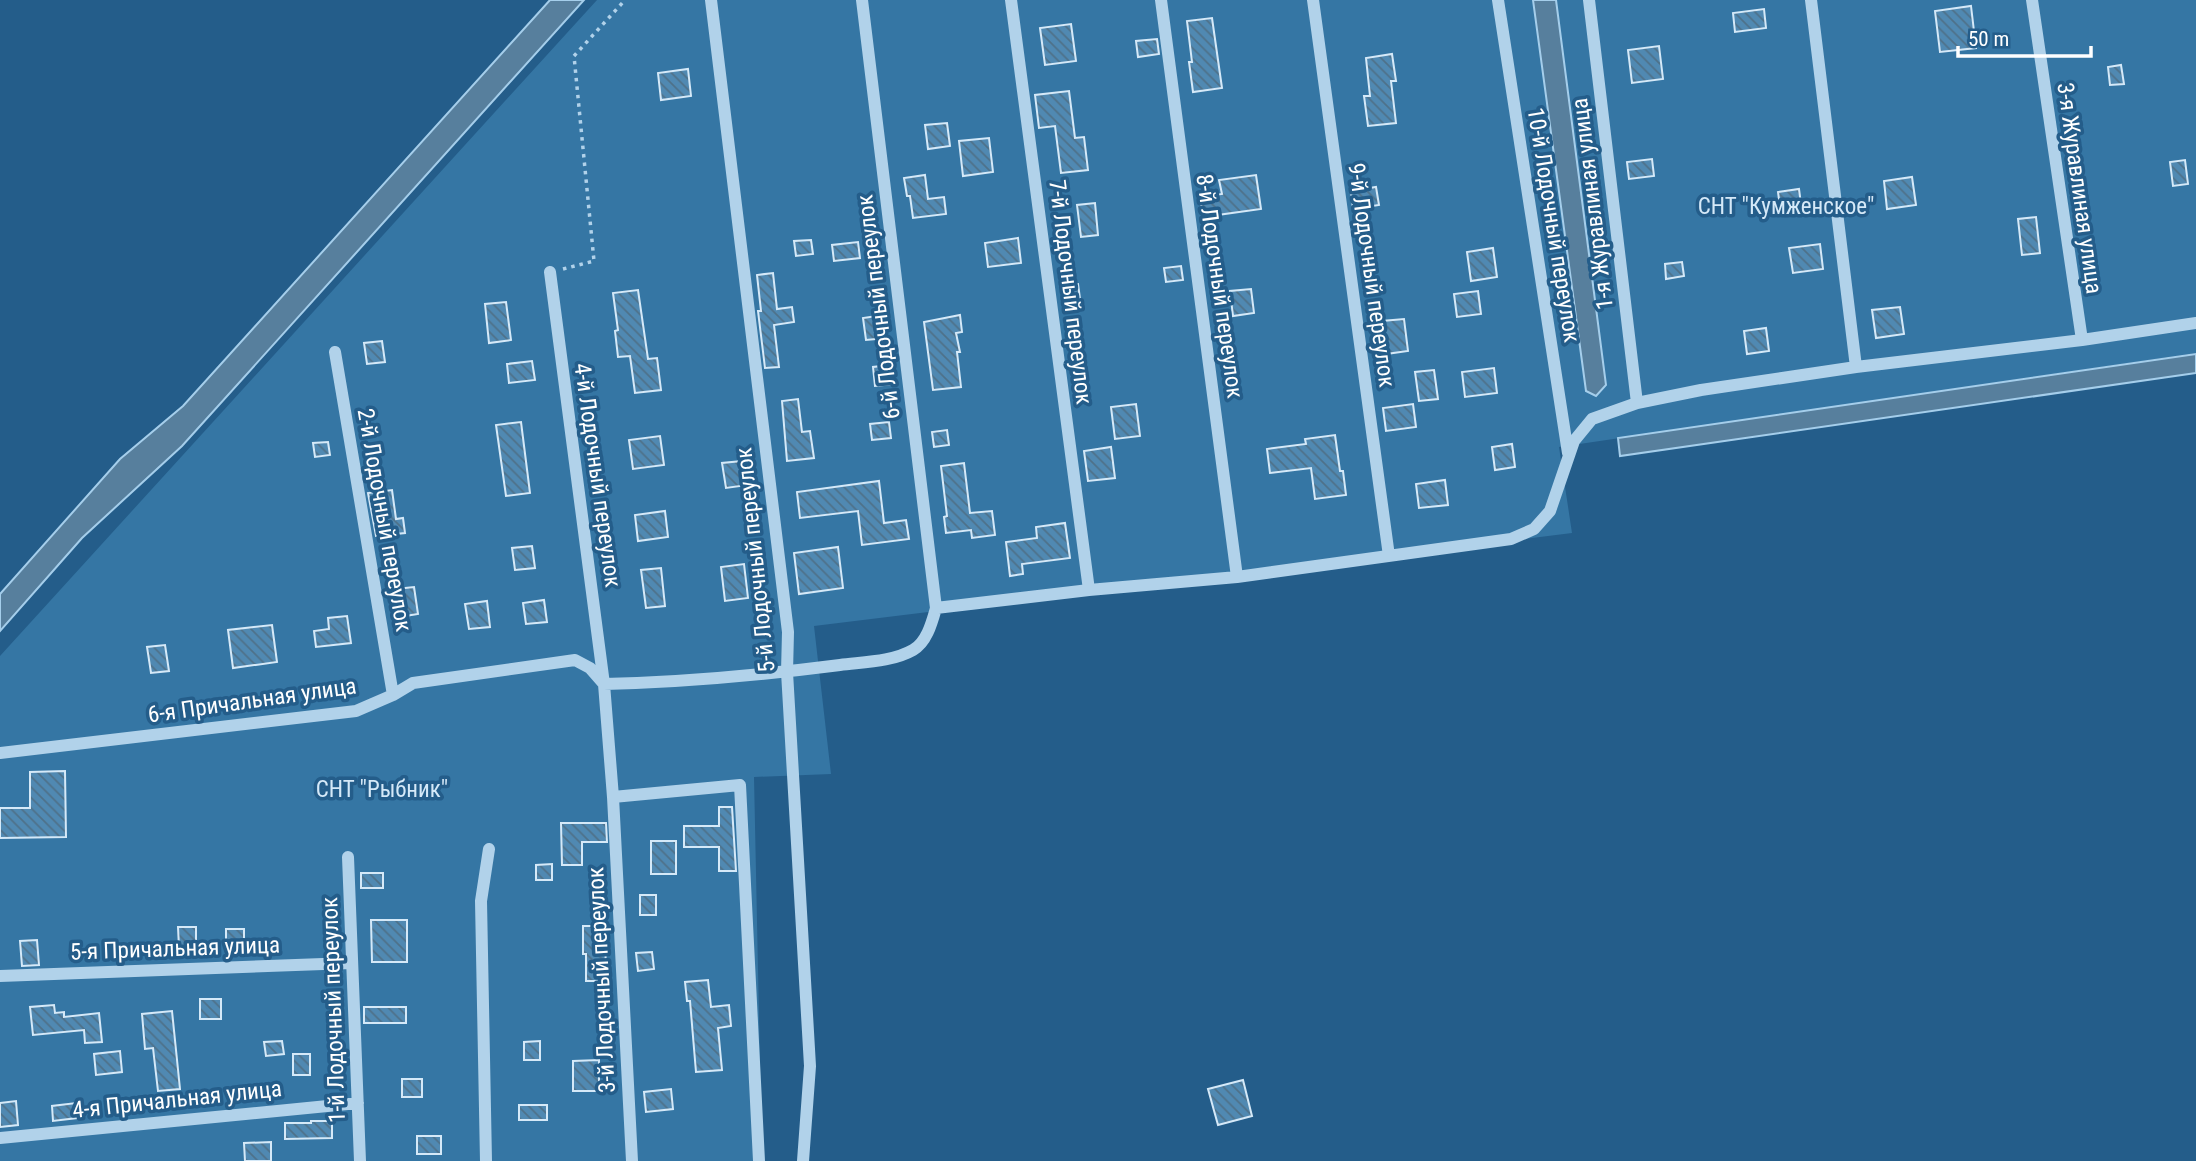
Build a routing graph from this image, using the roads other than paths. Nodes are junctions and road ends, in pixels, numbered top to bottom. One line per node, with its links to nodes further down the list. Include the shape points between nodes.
1 (711, 0): 21 (street, 5-й Лодочный переулок, via 788,632)
2 (862, 0): 20 (street, 6-й Лодочный переулок)
3 (1012, 0): 19 (street, 7-й Лодочный переулок)
4 (1160, 0): 18 (street, 8-й Лодочный переулок)
5 (1313, 0): 17 (street, 9-й Лодочный переулок)
6 (1498, 0): 16 (street, 10-й Лодочный переулок)
7 (1589, 0): 15 (street, 1-я Журавлиная улица)
8 (1811, 0): 14 (street)
9 (2032, 0): 12 (street, 3-я Журавлиная улица)
10 (550, 272): 22 (street, 4-й Лодочный переулок)
11 (2196, 323): 12 (street)
12 (2081, 340): 14 (street)
13 (335, 352): 23 (street, 2-й Лодочный переулок)
14 (1856, 367): 15 (street)
15 (1637, 403): 16 (street, via 1592,419 1574,441)
16 (1569, 457): 17 (street, via 1550,511 1534,529 1511,539)
17 (1389, 556): 18 (street)
18 (1237, 577): 19 (street)
19 (1088, 590): 20 (street)
20 (936, 608): 21 (street, via 930,630 915,649 889,658)
21 (787, 672): 22 (street); 36 (street, 5-й Лодочный переулок, via 810,1066)
22 (604, 684): 23 (street, 6-я Причальная улица, via 575,660 413,683); 25 (street, 4-й Лодочный переулок)
23 (393, 695): 24 (street, 6-я Причальная улица, via 356,711)
24 (0, 752)
25 (613, 797): 34 (street, 3-й Лодочный переулок); 35 (street, via 740,785)
26 (489, 849): 33 (street, via 481,901)
27 (348, 857): 28 (street, 1-й Лодочный переулок)
28 (351, 963): 29 (street, 5-я Причальная улица); 30 (street, 1-й Лодочный переулок)
29 (0, 976)
30 (358, 1103): 31 (street, 4-я Причальная улица); 32 (street, 1-й Лодочный переулок)
31 (0, 1138)
32 (360, 1161)
33 (486, 1161)
34 (632, 1161)
35 (759, 1161)
36 (803, 1161)

